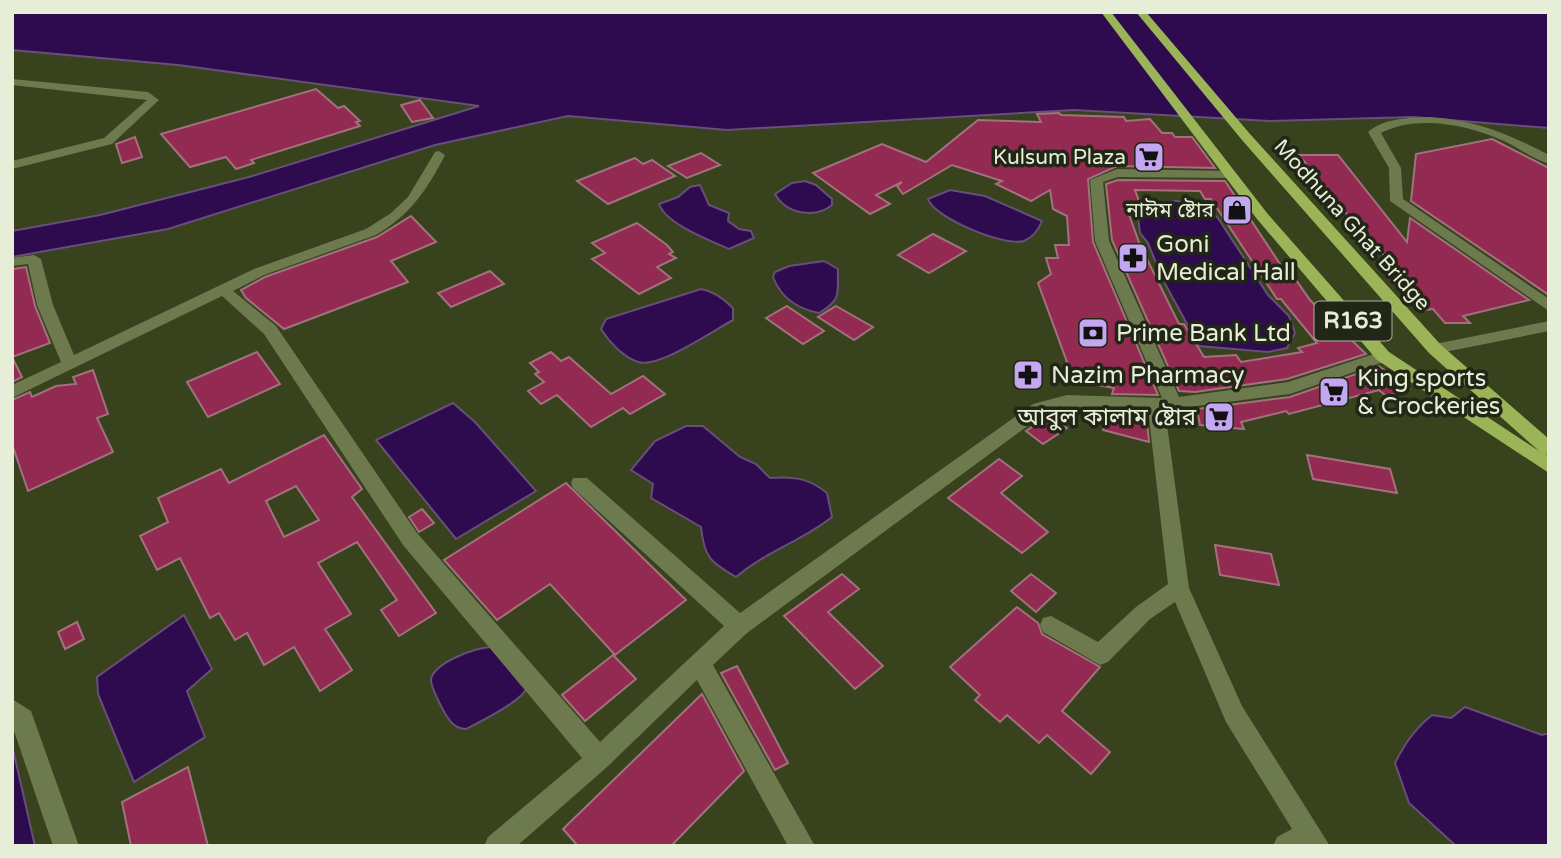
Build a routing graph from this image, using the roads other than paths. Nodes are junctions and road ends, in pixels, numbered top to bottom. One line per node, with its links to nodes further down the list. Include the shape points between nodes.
1 (1106, 12): 9 (main road, R163)
2 (1141, 12): 14 (main road, Modhuna Ghat Bridge / R163)
3 (12, 82): 8 (street, via 148,95 153,100 108,141)
4 (1549, 149): 5 (street)
5 (1531, 150): 7 (street); 12 (street, via 1484,129 1443,123 1402,121 1374,132 1395,168 1397,201)
6 (439, 155): 11 (street, via 416,198 385,225 248,276)
7 (1549, 160)
8 (12, 165)
9 (1230, 174): 15 (main road, R163); 18 (street, via 1116,173 1096,180 1102,241)
10 (12, 262): 16 (street, via 34,259 45,305)
11 (223, 290): 16 (street); 27 (street, via 270,330 411,539)
12 (1549, 306)
13 (1549, 326): 14 (street)
14 (1435, 349): 19 (main road, Modhuna Ghat Bridge / R163)
15 (1383, 356): 18 (street, via 1290,388); 20 (main road, R163)
16 (70, 365): 17 (street)
17 (12, 392)
18 (1164, 404): 22 (street); 24 (street, via 1067,401 1039,408)
19 (1549, 449)
20 (1549, 466)
21 (580, 483): 24 (street)
22 (1179, 588): 23 (street, via 1143,613 1100,655); 28 (street, via 1234,714)
23 (1051, 625)
24 (739, 626): 25 (street)
25 (700, 664): 27 (street); 31 (street)
26 (12, 710): 29 (street, via 23,719)
27 (599, 759): 30 (street)
28 (1313, 840): 32 (street)
29 (66, 846)
30 (497, 846)
31 (802, 846)
32 (1286, 846)

